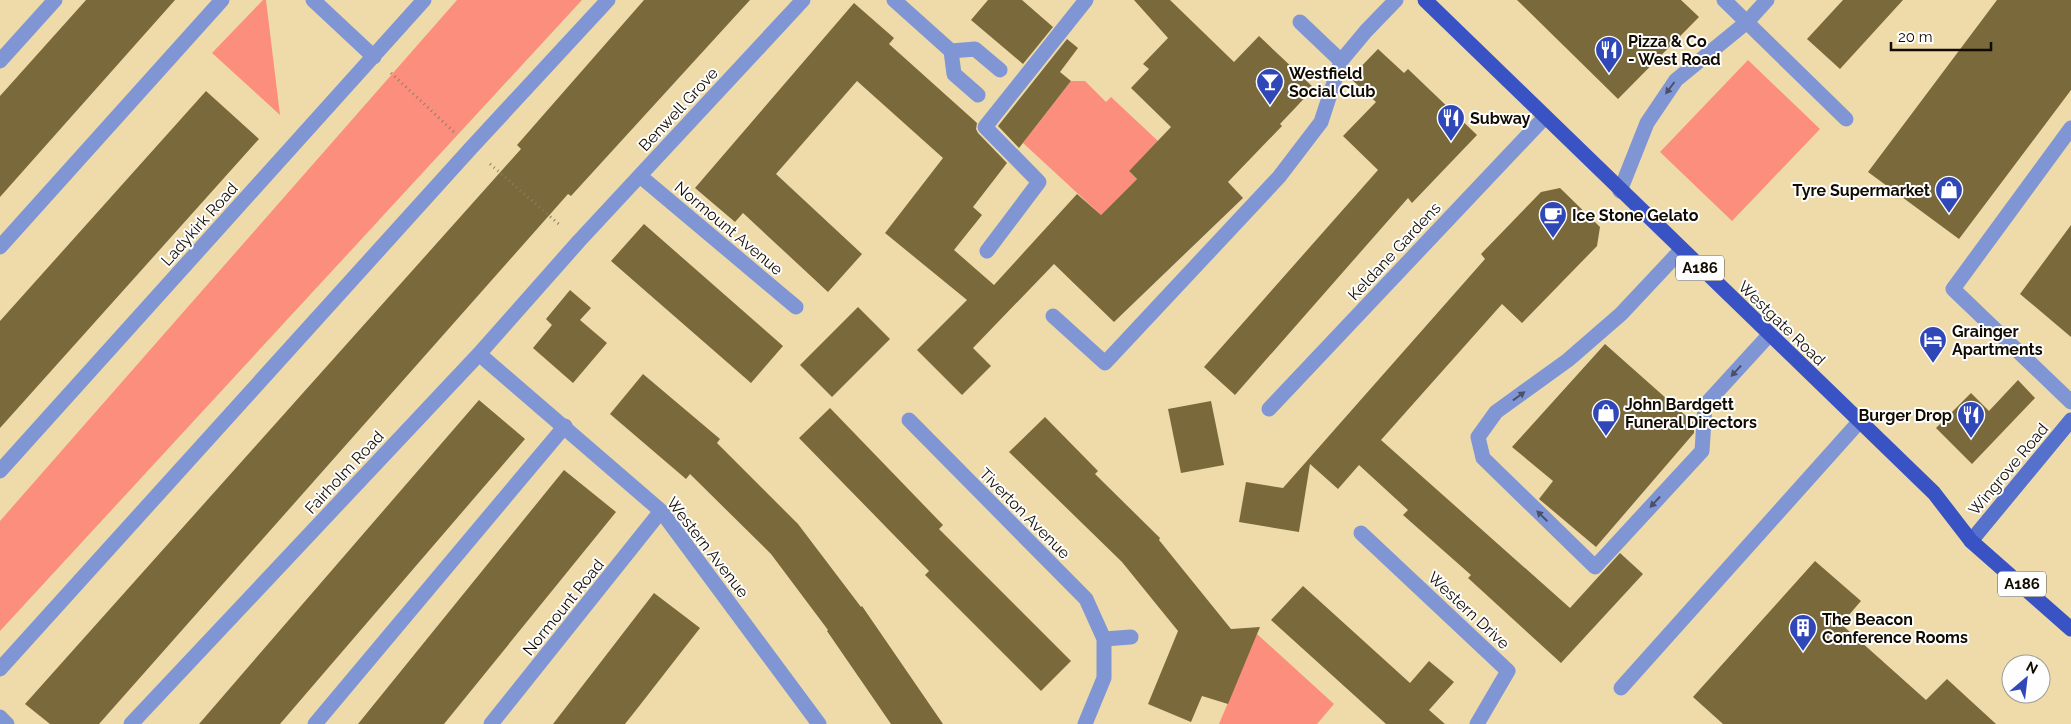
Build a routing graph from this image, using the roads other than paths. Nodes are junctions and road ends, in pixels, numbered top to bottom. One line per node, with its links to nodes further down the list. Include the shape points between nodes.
1 (55, 0): 17 (street)
2 (222, 0): 27 (street)
3 (313, 0): 16 (street)
4 (424, 0): 16 (street, Ladykirk Road)
5 (608, 0): 47 (street)
6 (803, 0): 24 (street, Benwell Grove)
7 (894, 0): 15 (street)
8 (1086, 0): 29 (street, via 986,127 1039,182)
9 (1396, 0): 18 (street)
10 (1425, 0): 21 (main road, Westgate Road / A186)
11 (1724, 0): 14 (street)
12 (1767, 0): 14 (street)
13 (1300, 22): 18 (street)
14 (1746, 22): 22 (street); 25 (street, one-way to 25, via 1676,80 1647,123)
15 (951, 51): 19 (street, via 975,49); 20 (street, via 954,74)
16 (374, 57): 40 (street, Ladykirk Road)
17 (0, 60)
18 (1341, 62): 31 (street, via 1321,122 1279,177 1105,363)
19 (1000, 70)
20 (978, 95)
21 (1545, 117): 25 (main road, Westgate Road / A186); 35 (street, Keldane Gardens)
22 (1846, 119)
23 (2071, 128): 34 (street, via 1953,289)
24 (640, 176): 26 (street, Benwell Grove); 30 (street, Normount Avenue)
25 (1620, 191): 28 (main road, Westgate Road / A186)
26 (579, 241): 33 (street, Fairholm Road)
27 (0, 246)
28 (1682, 250): 32 (main road, Westgate Road / A186); 32 (street, one-way to 28, via 1705,405 1702,451 1595,568 1483,458 1478,437 1496,412 1568,360 1621,314)
29 (986, 251)
30 (796, 307)
31 (1053, 316)
32 (1769, 335): 38 (main road, Westgate Road / A186)
33 (479, 354): 39 (street, Western Avenue); 51 (street, Fairholm Road)
34 (2071, 402)
35 (1269, 409)
36 (909, 420): 46 (street, Tiverton Avenue, via 1086,599)
37 (2071, 420): 43 (street, Wingrove Road)
38 (1859, 422): 43 (main road, Westgate Road / A186, via 1934,493); 48 (street)
39 (565, 426): 41 (street, Western Avenue); 52 (street)
40 (0, 471)
41 (661, 511): 53 (street, Normount Road); 54 (street, Western Avenue)
42 (1361, 533): 56 (street, Western Drive, via 1508,671)
43 (1971, 541): 44 (main road, Westgate Road / A186)
44 (2071, 629)
45 (1130, 636): 46 (street)
46 (1104, 639): 55 (street, Tiverton Avenue, via 1104,678)
47 (0, 669)
48 (1621, 688)
49 (0, 717): 50 (street)
50 (7, 724)
51 (131, 724)
52 (315, 724)
53 (492, 724)
54 (820, 724)
55 (1085, 724)
56 (1477, 724)

